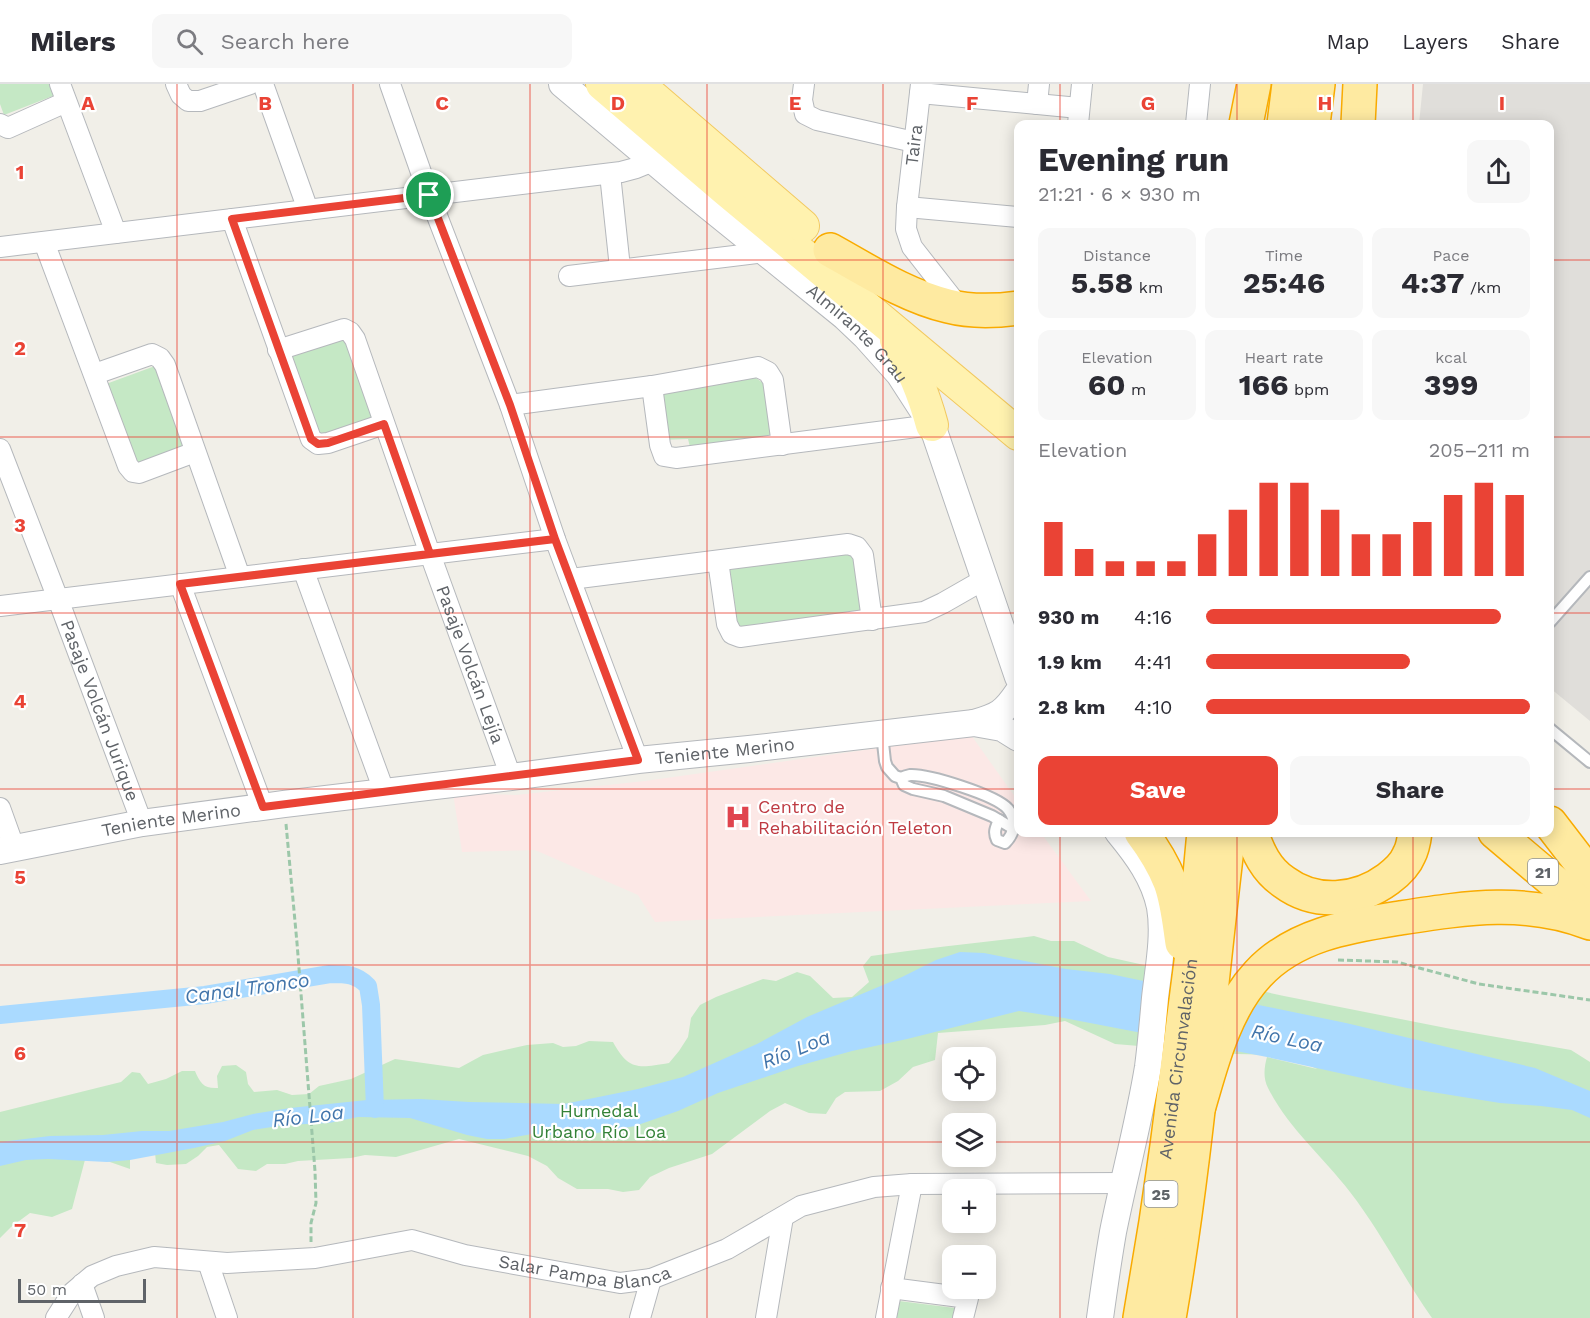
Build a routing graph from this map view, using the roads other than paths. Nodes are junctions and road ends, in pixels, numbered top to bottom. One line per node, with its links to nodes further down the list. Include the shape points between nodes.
1 (250, 84): 16 (street, via 200,101 188,101)
2 (263, 84): 34 (street)
3 (390, 84): 32 (street)
4 (562, 84): 28 (street, Almirante Grau)
5 (602, 84): 31 (main road, Almirante Grau)
6 (638, 84): 18 (main road)
7 (804, 84): 27 (street, via 805,114)
8 (1039, 84): 19 (street)
9 (1082, 84): 20 (street)
10 (1200, 84): 21 (street)
11 (1254, 84): 22 (highway)
12 (1289, 84): 23 (highway)
13 (1317, 84): 24 (highway)
14 (1360, 84): 25 (highway)
15 (921, 88): 19 (street); 27 (street, Taira)
16 (178, 89)
17 (63, 93): 26 (street, via 8,128); 37 (street)
18 (661, 96): 40 (main road)
19 (1037, 104): 20 (street)
20 (1078, 116)
21 (1196, 120)
22 (1247, 120)
23 (1284, 120)
24 (1313, 120)
25 (1358, 120)
26 (0, 123)
27 (914, 142): 33 (street, Taira)
28 (653, 161): 29 (street); 30 (street, Almirante Grau)
29 (610, 174): 32 (street); 42 (street)
30 (688, 190): 31 (main road); 41 (street, Almirante Grau)
31 (726, 190): 46 (main road, Almirante Grau)
32 (429, 195): 34 (street); 50 (street)
33 (907, 207): 35 (street); 44 (street, Taira, via 906,229 912,248)
34 (308, 210): 36 (street)
35 (1014, 217)
36 (232, 219): 37 (street); 47 (street)
37 (116, 233): 38 (street)
38 (44, 242): 39 (street); 48 (street)
39 (0, 247)
40 (830, 250): 44 (highway, via 918,297); 51 (main road)
41 (766, 252): 42 (street); 53 (street, Almirante Grau, via 883,355 900,374)
42 (620, 268): 43 (street)
43 (569, 276)
44 (960, 308): 45 (highway)
45 (1014, 308)
46 (877, 316): 53 (main road, via 912,367); 54 (main road, Almirante Grau)
47 (278, 350): 52 (street, via 311,439 318,444); 52 (street, Pasaje Volcán Lejía, via 344,329 350,332)
48 (95, 374): 57 (street, via 152,354 160,358); 57 (street, via 133,472)
49 (652, 386): 50 (street); 55 (street, via 664,456 676,458); 55 (street, via 759,368 768,372 773,380)
50 (510, 405): 59 (street)
51 (1014, 407)
52 (384, 424): 60 (street, Pasaje Volcán Lejía)
53 (932, 425): 55 (street); 66 (street, Almirante Grau)
54 (1014, 431)
55 (782, 445)
56 (0, 449): 58 (street, Pasaje Volcán Jurique)
57 (195, 452): 63 (street)
58 (4, 476): 68 (street, Pasaje Volcán Jurique)
59 (555, 539): 60 (street); 65 (street)
60 (430, 554): 62 (street); 80 (street, Pasaje Volcán Lejía)
61 (718, 561): 65 (street); 71 (street, via 848,544 857,547 863,555); 71 (street, via 727,624 732,634 740,638)
62 (303, 569): 63 (street); 82 (street)
63 (240, 577): 67 (street)
64 (1590, 577): 70 (lane)
65 (571, 579): 78 (street)
66 (985, 579): 71 (street, via 924,612); 72 (street, Almirante Grau)
67 (180, 584): 68 (street); 84 (street)
68 (58, 599): 69 (street); 88 (street, Pasaje Volcán Jurique)
69 (0, 606)
70 (1554, 618)
71 (872, 620)
72 (1014, 665)
73 (1014, 698): 74 (street, via 1005,710)
74 (974, 723): 76 (street, Teniente Merino); 77 (street, Teniente Merino, via 1002,728)
75 (1554, 732): 79 (lane)
76 (882, 734): 78 (street, Teniente Merino); 81 (lane, via 887,767)
77 (1014, 736)
78 (638, 760): 80 (street, Teniente Merino)
79 (1590, 762)
80 (511, 777): 82 (street, Teniente Merino)
81 (901, 778): 83 (lane, via 910,775 938,780); 86 (lane, via 908,787 944,796)
82 (384, 791): 84 (street, Teniente Merino)
83 (998, 802): 86 (lane); 87 (lane, via 1006,807)
84 (274, 805): 88 (street, Teniente Merino)
85 (0, 808): 99 (street)
86 (996, 818): 90 (lane); 90 (lane, via 994,831 999,842 1005,843)
87 (1014, 822)
88 (142, 823): 99 (street, Teniente Merino)
89 (1554, 828): 100 (highway)
90 (1014, 829)
91 (1122, 837): 104 (street, via 1152,883 1160,910)
92 (1145, 837): 104 (highway, via 1170,882)
93 (1203, 837): 104 (highway, Avenida Circunvalación / 25)
94 (1227, 837): 104 (highway, Avenida Circunvalación / 25)
95 (1253, 837): 96 (highway, via 1265,864 1284,882 1311,895 1341,898 1364,893 1394,874 1409,857)
96 (1414, 837)
97 (1501, 837): 102 (highway, 21)
98 (1524, 837): 101 (highway, 21)
99 (7, 849)
100 (1590, 875)
101 (1590, 895)
102 (1590, 912)
103 (1590, 923): 105 (highway, via 1561,913 1470,908 1311,938 1283,952 1260,972 1225,1029)
104 (1188, 936): 105 (highway, Avenida Circunvalación / 25); 105 (street); 105 (highway, Avenida Circunvalación / 25)
105 (1184, 1067): 106 (street, via 1137,1126); 121 (highway, Avenida Circunvalación / 25); 122 (highway, Avenida Circunvalación / 25, via 1199,1106)
106 (1124, 1183): 107 (street, Salar Pampa Blanca); 120 (street)
107 (912, 1184): 108 (street, Salar Pampa Blanca, via 874,1187 801,1206); 112 (street)
108 (783, 1217): 110 (street, Salar Pampa Blanca, via 727,1249); 117 (street)
109 (208, 1262): 110 (street, Salar Pampa Blanca, via 315,1258 412,1240 620,1284); 111 (street, Salar Pampa Blanca, via 154,1257 104,1270); 115 (street)
110 (651, 1279): 116 (street)
111 (82, 1284): 113 (street, Salar Pampa Blanca); 114 (street)
112 (891, 1288): 118 (street); 119 (street, via 968,1298)
113 (56, 1318)
114 (94, 1318)
115 (227, 1318)
116 (640, 1318)
117 (766, 1318)
118 (886, 1318)
119 (963, 1318)
120 (1100, 1318)
121 (1140, 1318)
122 (1169, 1318)

